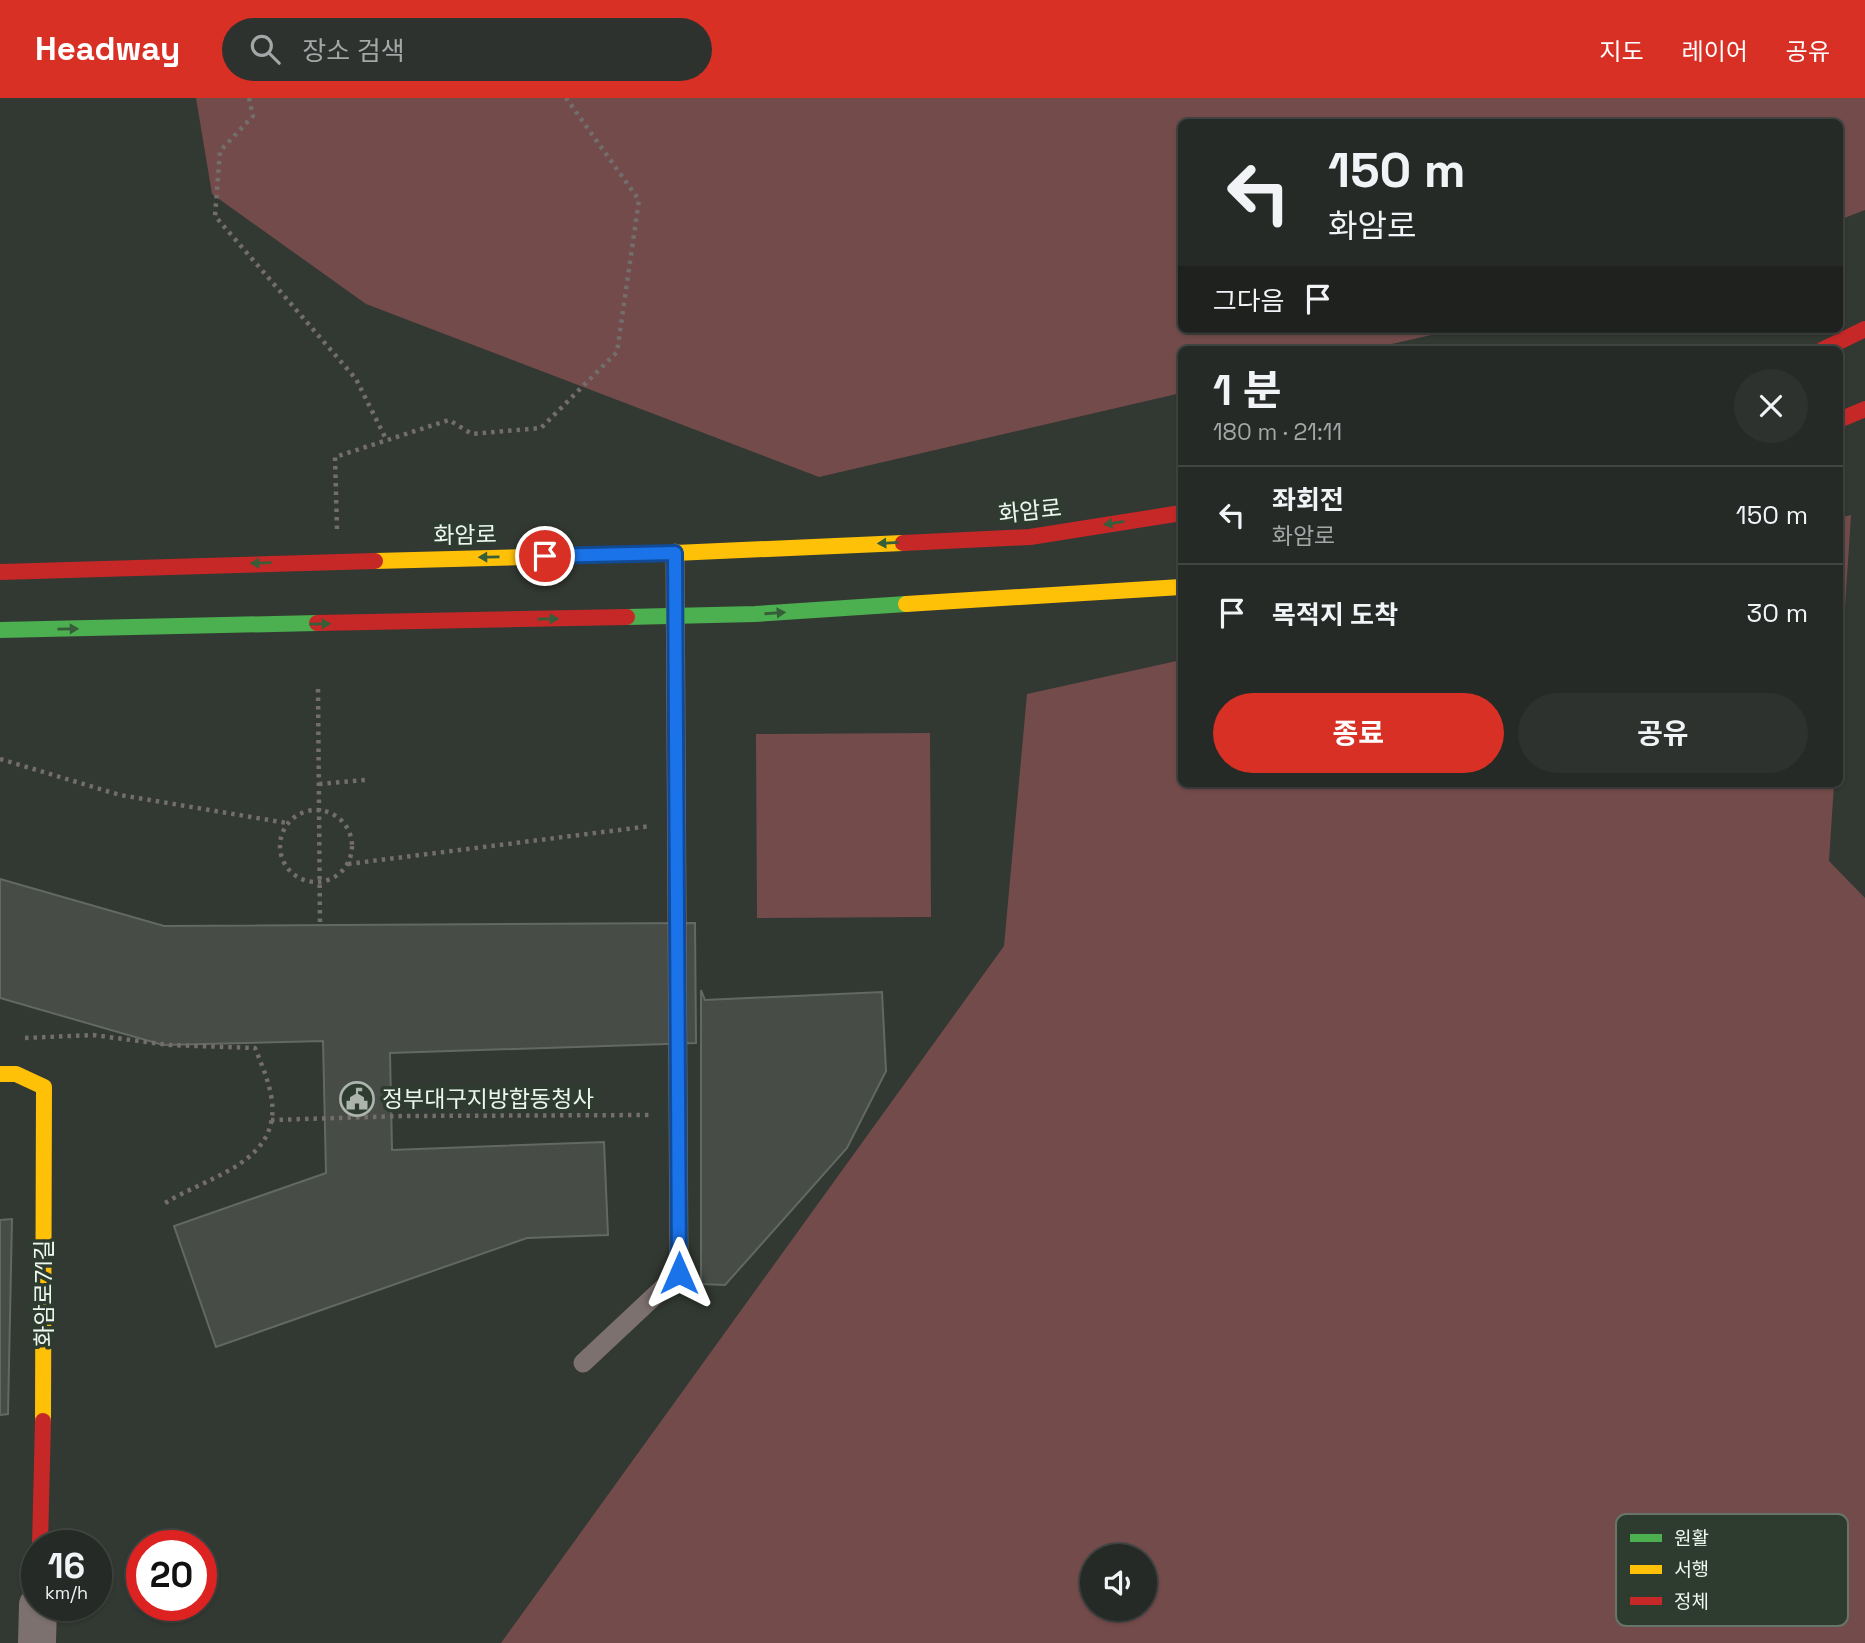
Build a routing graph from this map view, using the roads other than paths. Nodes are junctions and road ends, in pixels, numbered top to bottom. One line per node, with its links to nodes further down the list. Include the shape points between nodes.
1 (1865, 329): 2 (main road)
2 (1830, 346)
3 (1865, 409): 4 (main road)
4 (1843, 418)
5 (1178, 513): 6 (main road, 화암로, one-way to 6, via 1030,537)
6 (675, 553): 7 (main road, 화암로, one-way to 7); 9 (lane)
7 (0, 572)
8 (1178, 587): 9 (main road, one-way to 8)
9 (675, 616): 10 (main road, one-way to 9); 12 (lane, via 679,1273)
10 (0, 630)
11 (0, 1074): 13 (main road, 화암로71길, via 16,1074 44,1087)
12 (583, 1363)
13 (40, 1530)
14 (38, 1621): 15 (street)
15 (37, 1643)

